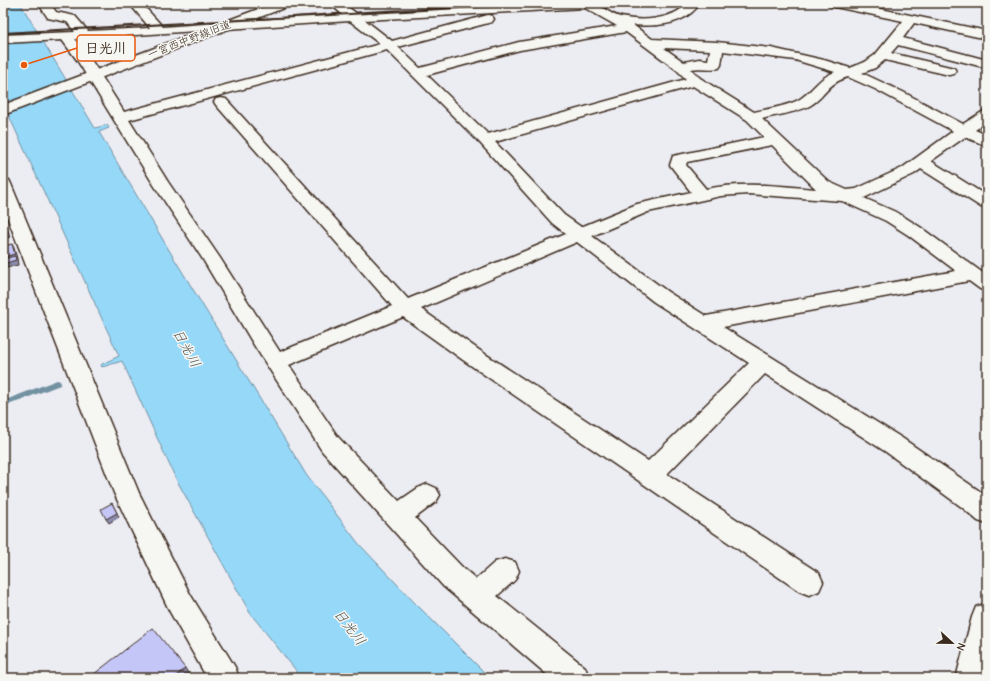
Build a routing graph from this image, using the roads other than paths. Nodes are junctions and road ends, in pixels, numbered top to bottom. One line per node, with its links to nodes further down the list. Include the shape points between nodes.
1 (44, 3): 20 (street, via 52,15 71,19)
2 (135, 3): 17 (street)
3 (285, 3): 15 (street, 一宮西中野線旧道)
4 (335, 3): 12 (street)
5 (378, 3): 11 (street)
6 (611, 3): 9 (street)
7 (694, 3): 14 (street, via 679,16 661,22)
8 (835, 3): 13 (street)
9 (583, 4): 10 (street); 14 (street)
10 (519, 9): 11 (street); 24 (street)
11 (379, 16): 12 (street)
12 (355, 18): 15 (street); 24 (street)
13 (911, 19): 18 (street); 22 (street)
14 (616, 20): 16 (street)
15 (223, 27): 17 (street); 33 (street, 一宮西中野線旧道)
16 (628, 28): 23 (street); 32 (street, via 519,46)
17 (159, 30): 20 (street)
18 (972, 32): 19 (street); 27 (street)
19 (987, 35)
20 (75, 36): 21 (street); 33 (street, via 83,58)
21 (3, 39)
22 (895, 40): 26 (street); 27 (street)
23 (649, 43): 25 (street); 29 (street)
24 (390, 46): 32 (street); 39 (street)
25 (717, 46): 29 (street, via 714,65 699,63); 30 (street, via 793,55)
26 (881, 55): 30 (street, via 870,65); 31 (street)
27 (956, 56): 28 (street)
28 (987, 64)
29 (682, 67): 34 (street)
30 (847, 71): 38 (street, via 827,81 809,101); 40 (street)
31 (949, 72)
32 (418, 73): 41 (street)
33 (94, 76): 36 (street, 一宮西中野線旧道); 39 (street)
34 (695, 81): 38 (street); 41 (street)
35 (221, 102): 51 (street)
36 (3, 110)
37 (987, 115): 40 (street)
38 (752, 117): 42 (street)
39 (120, 118): 53 (street)
40 (963, 131): 43 (street); 44 (street)
41 (485, 140): 49 (street, via 558,219)
42 (775, 140): 46 (street, via 679,159 678,165); 47 (street, via 823,186)
43 (987, 141)
44 (920, 161): 47 (street, via 908,171 874,188 860,194); 48 (street)
45 (3, 184): 63 (street, via 127,493 180,603)
46 (702, 195): 47 (street, via 748,189); 49 (street, via 643,208)
47 (843, 196): 50 (street, via 914,231)
48 (987, 203)
49 (580, 235): 51 (street); 52 (street, via 661,297)
50 (980, 280): 52 (street)
51 (405, 308): 53 (street); 55 (street)
52 (702, 324): 54 (street)
53 (276, 362): 58 (street, via 330,444)
54 (763, 363): 55 (street); 57 (street, via 894,445)
55 (650, 475): 60 (street)
56 (428, 495): 58 (street)
57 (987, 513)
58 (397, 516): 61 (street, via 453,577)
59 (505, 571): 61 (street)
60 (810, 582)
61 (477, 597): 64 (street)
62 (987, 617): 65 (street)
63 (224, 678)
64 (574, 678)
65 (972, 678)

